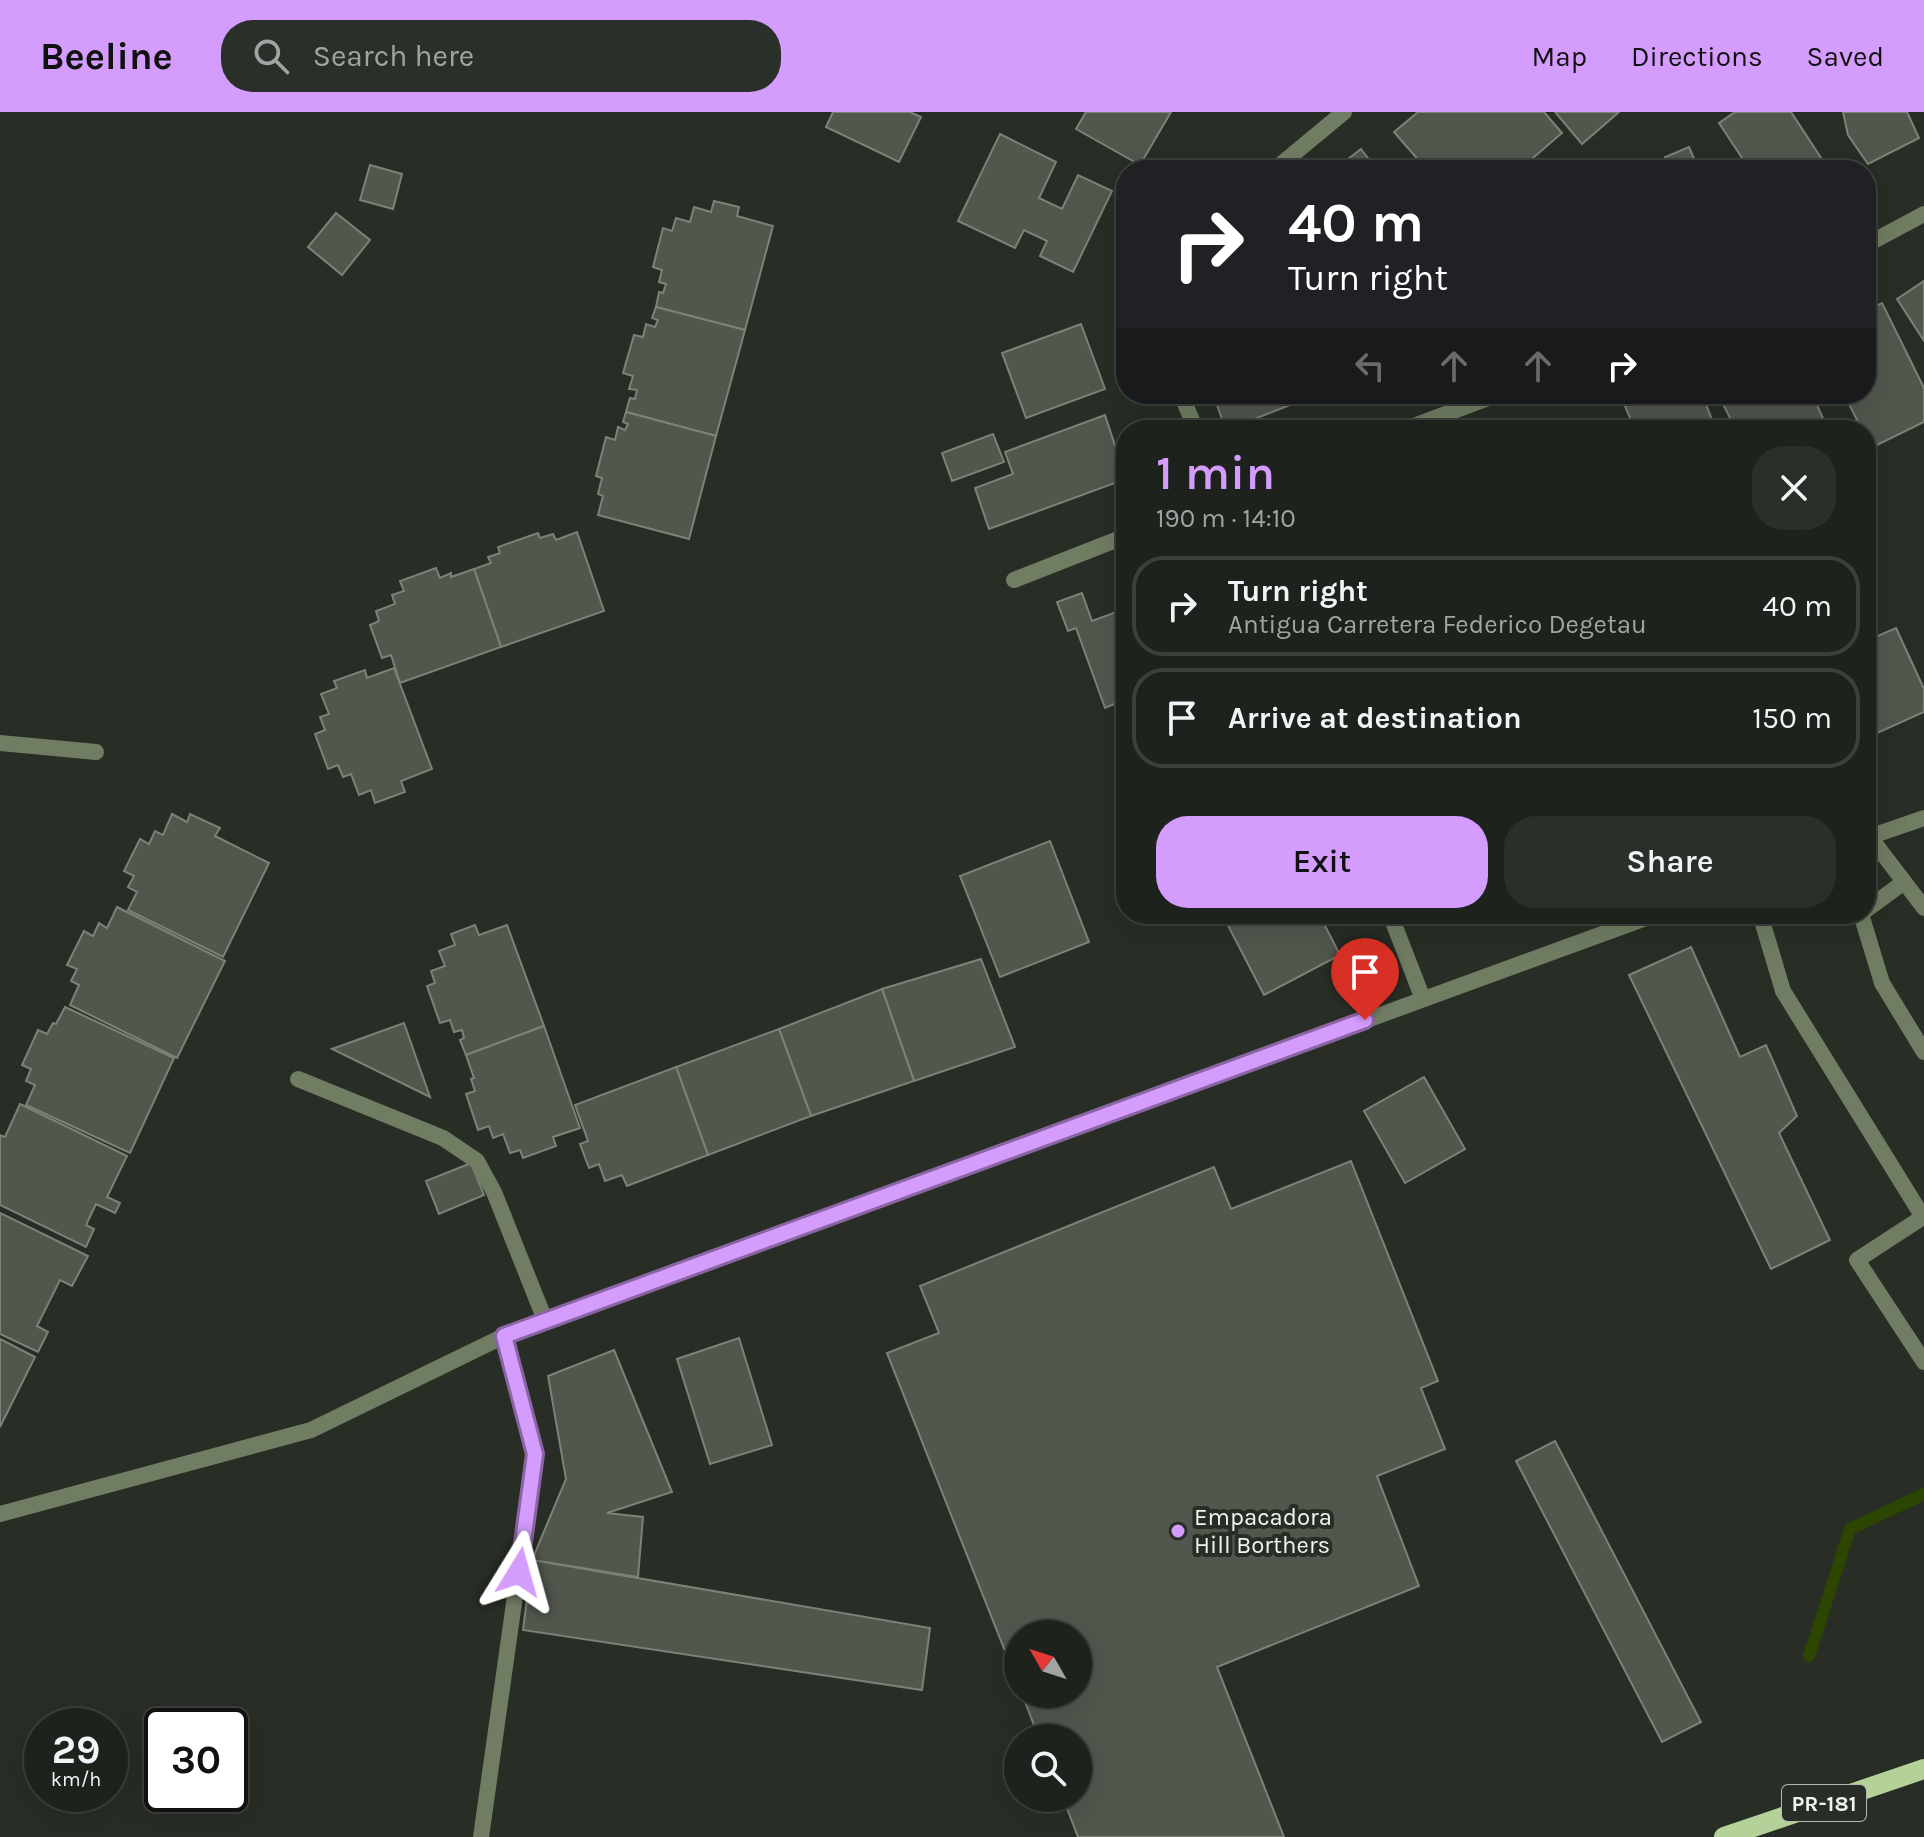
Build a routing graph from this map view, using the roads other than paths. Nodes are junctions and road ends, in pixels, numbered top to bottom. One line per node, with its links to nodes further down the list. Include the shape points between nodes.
1 (1344, 112): 2 (street)
2 (1286, 160)
3 (1924, 214): 4 (street)
4 (1876, 240)
5 (1472, 404): 6 (street)
6 (1430, 420)
7 (1116, 540): 8 (street)
8 (1014, 580)
9 (0, 743): 10 (street)
10 (96, 752)
11 (1924, 818): 12 (street)
12 (1876, 835)
13 (1876, 848): 14 (street)
14 (1904, 882): 15 (street); 16 (street)
15 (1876, 903)
16 (1924, 908)
17 (1394, 924): 21 (street)
18 (1629, 924): 21 (street)
19 (1763, 924): 26 (street, via 1783,991 1923,1217 1857,1260)
20 (1864, 924): 22 (street, via 1882,983)
21 (1423, 999): 24 (street)
22 (1924, 1052)
23 (298, 1079): 24 (street, via 443,1138 477,1161)
24 (545, 1320): 25 (street)
25 (504, 1336): 27 (street, via 311,1430); 29 (street, via 535,1454)
26 (1924, 1362)
27 (0, 1514)
28 (1924, 1769): 30 (main road, PR-181)
29 (481, 1837)
30 (1724, 1837)

